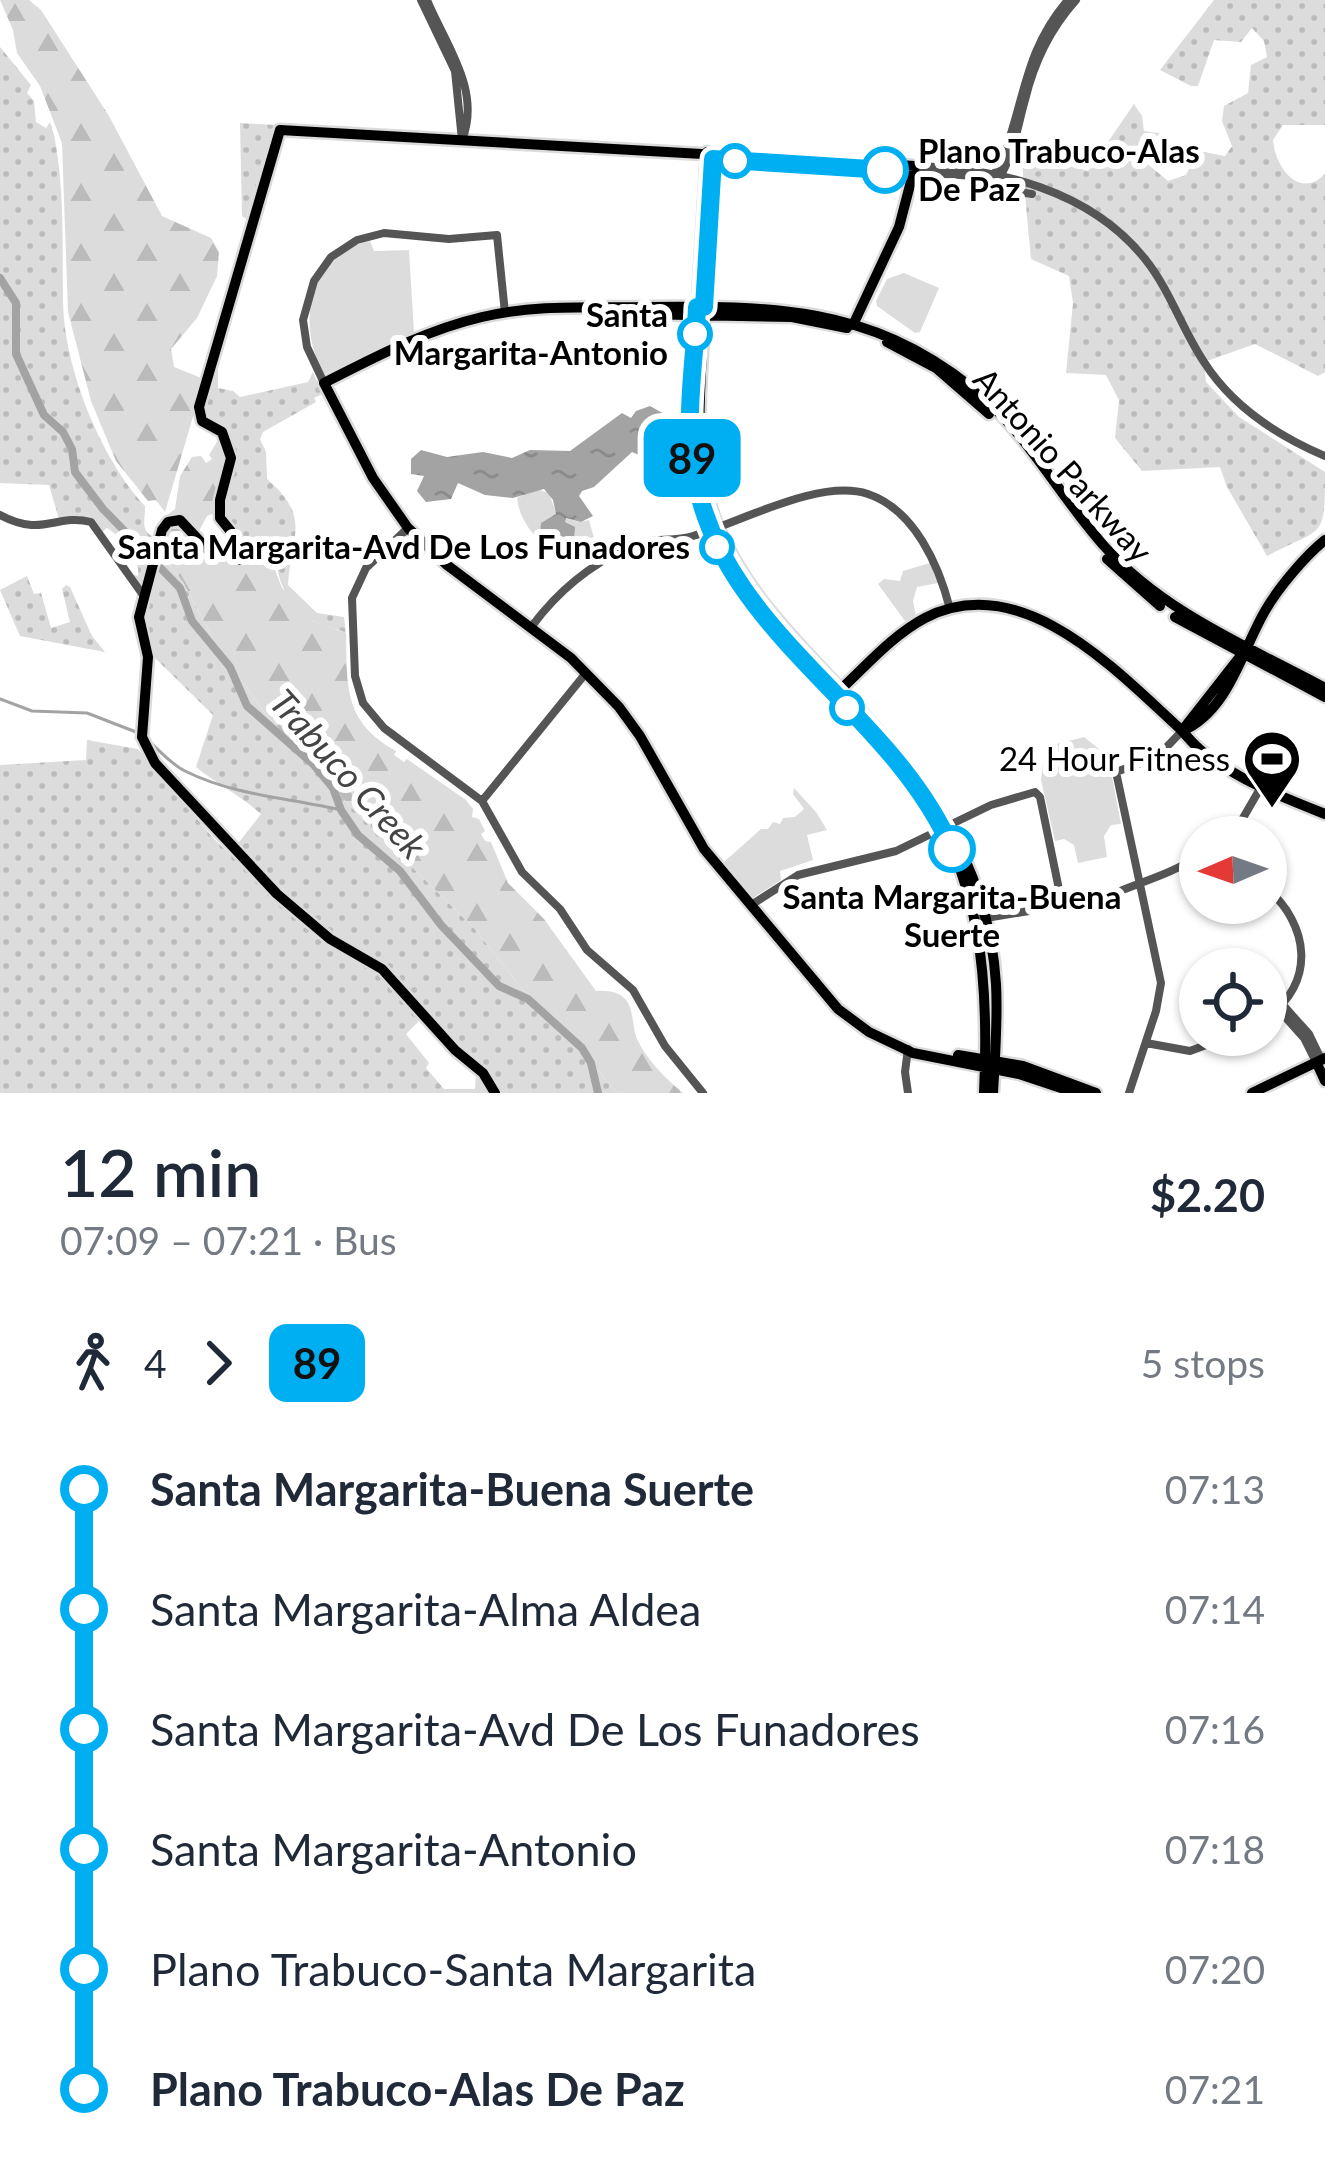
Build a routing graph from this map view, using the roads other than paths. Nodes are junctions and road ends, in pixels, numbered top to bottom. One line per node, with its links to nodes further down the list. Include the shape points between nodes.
1 (424, 0): 3 (street, via 455,71)
2 (1072, 0): 6 (street, via 1035,66 1013,149)
3 (462, 140): 4 (main road); 18 (main road, via 279,132 199,411 229,447 219,513 250,555 214,554 178,520 166,524)
4 (710, 155): 5 (main road); 8 (main road)
5 (915, 169): 6 (street); 10 (main road, via 899,226)
6 (997, 176): 7 (street); 7 (street, via 1016,192)
7 (1066, 200): 12 (street, via 1108,223 1144,258 1229,393 1260,421)
8 (700, 311): 9 (main road, Antonio Parkway); 10 (main road, Antonio Parkway, via 793,310); 15 (main road, via 701,465)
9 (505, 315): 11 (main road, Antonio Parkway); 11 (street, via 496,235 382,233 357,240 314,281 303,320)
10 (853, 326): 21 (main road, Antonio Parkway, via 914,347 976,390 1128,570)
11 (325, 385): 14 (main road)
12 (1325, 456)
13 (0, 515): 18 (street, via 30,527 88,520)
14 (408, 528): 20 (main road); 29 (street, via 354,591 357,686 377,722)
15 (714, 528): 19 (street, via 830,491 868,494 896,511 922,543); 20 (street, via 638,543 609,558 559,592); 24 (main road, via 761,602); 32 (main road, via 754,608 893,757)
16 (1325, 540): 17 (main road)
17 (1319, 553): 21 (main road, via 1268,606)
18 (143, 595): 47 (main road, via 147,753 260,877 330,938 382,969)
19 (950, 609): 24 (main road, via 908,629); 27 (main road, via 998,606 1060,628)
20 (532, 626): 22 (main road)
21 (1244, 650): 23 (main road); 25 (main road, Antonio Parkway); 25 (main road, Antonio Parkway); 26 (main road)
22 (586, 673): 29 (street); 36 (main road, via 626,716 692,831)
23 (1225, 677): 26 (main road); 27 (main road)
24 (841, 689): 32 (main road, via 901,754)
25 (1325, 691)
26 (1215, 702): 27 (main road)
27 (1182, 730): 28 (main road); 34 (street, via 1157,757 1116,772)
28 (1262, 786): 30 (main road); 31 (street)
29 (482, 801): 48 (street, via 522,872 591,955 632,990)
30 (1324, 812)
31 (1244, 816)
32 (946, 827): 35 (street, via 1037,793); 36 (street, via 883,856 799,875); 38 (main road)
33 (1179, 869): 34 (street)
34 (1138, 886): 35 (street); 41 (street, via 1161,982)
35 (1062, 904): 38 (street)
36 (751, 905): 42 (main road, via 838,1010)
37 (1287, 909): 39 (street, via 1302,947)
38 (981, 921): 44 (main road, via 996,986)
39 (1287, 994)
40 (1287, 1013): 45 (street, via 1309,1034)
41 (1146, 1043): 43 (street); 53 (street)
42 (908, 1049): 44 (main road); 49 (street)
43 (1179, 1049)
44 (990, 1064): 50 (main road); 51 (main road); 52 (main road, via 1051,1074)
45 (1322, 1064): 46 (main road); 54 (main road); 55 (main road)
46 (1325, 1082)
47 (495, 1093)
48 (703, 1093)
49 (908, 1093)
50 (988, 1093)
51 (1076, 1093)
52 (1096, 1093)
53 (1129, 1093)
54 (1252, 1093)
55 (1266, 1093)

